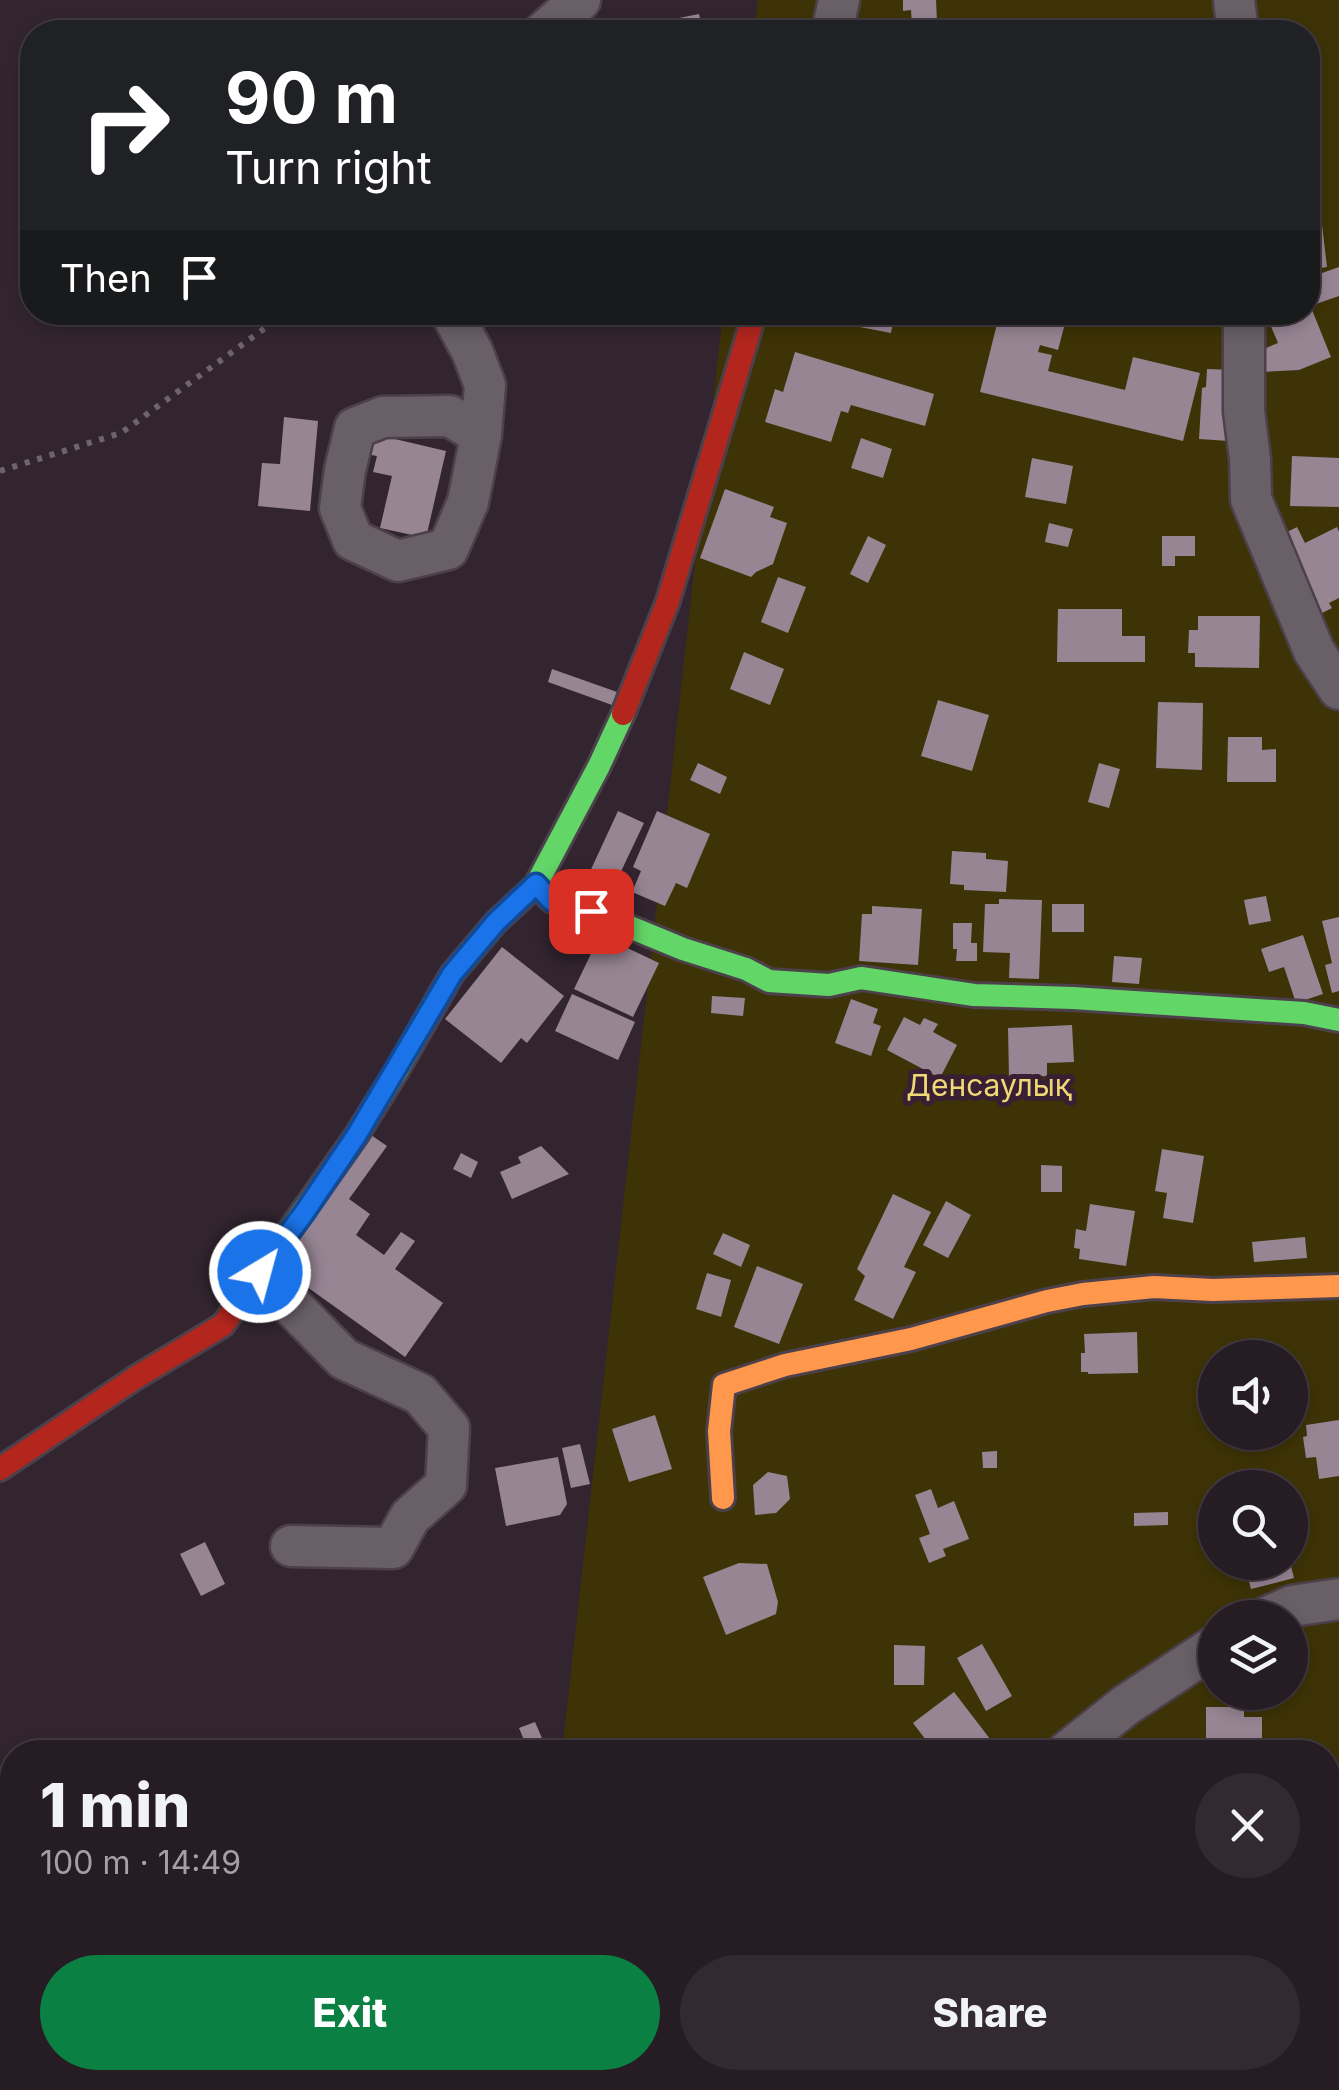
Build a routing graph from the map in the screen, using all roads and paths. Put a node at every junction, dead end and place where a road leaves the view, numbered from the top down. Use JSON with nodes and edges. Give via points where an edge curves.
{"nodes":[{"id":1,"x":580,"y":0,"type":"edge"},
{"id":2,"x":558,"y":20,"type":"edge"},
{"id":3,"x":270,"y":325,"type":"edge"},
{"id":4,"x":458,"y":325,"type":"edge"},
{"id":5,"x":751,"y":325,"type":"edge"},
{"id":6,"x":1244,"y":325,"type":"edge"},
{"id":7,"x":481,"y":436,"type":"dead end"},
{"id":8,"x":0,"y":471,"type":"edge"},
{"id":9,"x":1339,"y":689,"type":"edge"},
{"id":10,"x":536,"y":884,"type":"junction"},
{"id":11,"x":1339,"y":1020,"type":"edge"},
{"id":12,"x":260,"y":1272,"type":"junction"},
{"id":13,"x":1339,"y":1286,"type":"edge"},
{"id":14,"x":0,"y":1469,"type":"edge"},
{"id":15,"x":723,"y":1498,"type":"dead end"},
{"id":16,"x":290,"y":1546,"type":"dead end"},
{"id":17,"x":1339,"y":1599,"type":"edge"},
{"id":18,"x":1308,"y":1604,"type":"edge"},
{"id":19,"x":1198,"y":1657,"type":"edge"},
{"id":20,"x":1082,"y":1740,"type":"edge"}],
"edges":[{"from":1,"to":2,"type":"street"},
{"from":3,"to":8,"type":"path","via":[[121,433]]},
{"from":4,"to":7,"type":"street","via":[[484,385]]},
{"from":5,"to":10,"type":"street","via":[[668,601],[599,766]]},
{"from":6,"to":9,"type":"street","via":[[1251,499],[1314,651]]},
{"from":10,"to":11,"type":"street","via":[[552,901],[769,981],[828,985],[861,978],[974,995]]},
{"from":10,"to":12,"type":"street","via":[[452,974],[356,1136]]},
{"from":12,"to":14,"type":"street","via":[[223,1324]]},
{"from":12,"to":16,"type":"street","via":[[344,1359],[420,1394],[449,1428],[446,1484],[410,1517],[393,1548]]},
{"from":13,"to":15,"type":"street","via":[[1083,1294],[739,1380],[724,1386]]},
{"from":17,"to":18,"type":"street"},
{"from":19,"to":20,"type":"street"}]}
